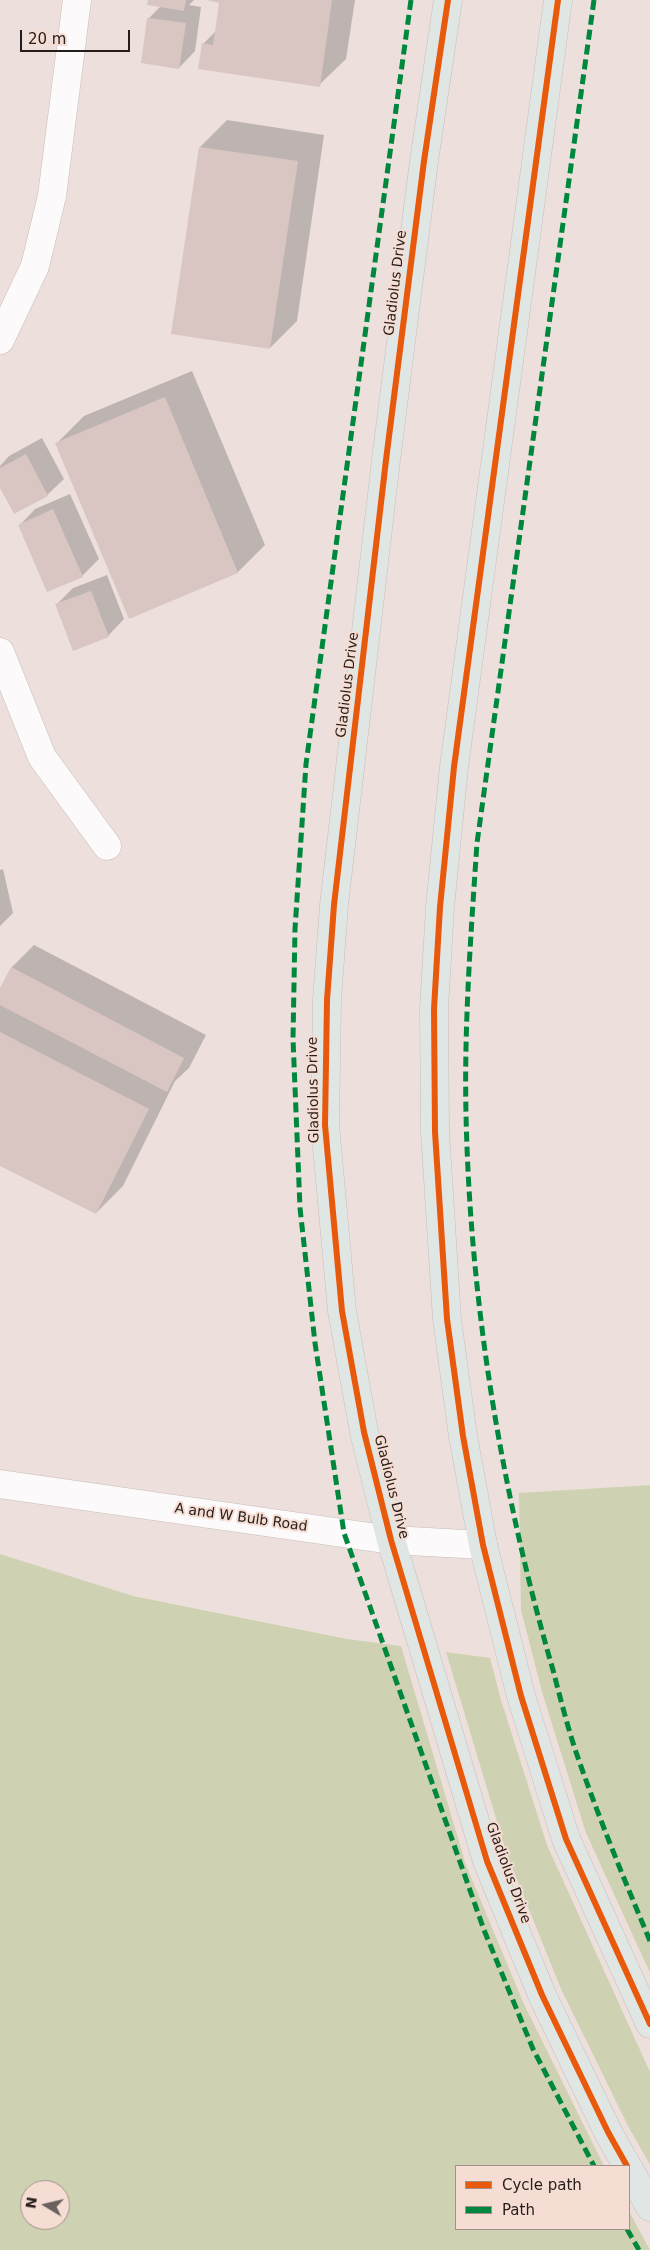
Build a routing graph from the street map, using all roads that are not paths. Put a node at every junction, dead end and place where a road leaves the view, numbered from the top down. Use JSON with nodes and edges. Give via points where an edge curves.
{"nodes":[{"id":1,"x":77,"y":0,"type":"edge"},
{"id":2,"x":448,"y":0,"type":"edge"},
{"id":3,"x":558,"y":0,"type":"edge"},
{"id":4,"x":0,"y":340,"type":"edge"},
{"id":5,"x":0,"y":652,"type":"edge"},
{"id":6,"x":107,"y":846,"type":"dead end"},
{"id":7,"x":0,"y":1484,"type":"edge"},
{"id":8,"x":391,"y":1540,"type":"junction"},
{"id":9,"x":483,"y":1545,"type":"junction"},
{"id":10,"x":650,"y":2024,"type":"edge"},
{"id":11,"x":626,"y":2165,"type":"edge"},
{"id":12,"x":630,"y":2172,"type":"edge"},
{"id":13,"x":650,"y":2207,"type":"edge"}],
"edges":[{"from":1,"to":4,"type":"street","via":[[52,196],[35,266]]},
{"from":2,"to":8,"type":"main road","name":"Gladiolus Drive","via":[[424,161],[388,450],[334,904],[327,1000],[325,1125],[342,1311],[364,1432]]},
{"from":3,"to":9,"type":"main road","via":[[454,767],[435,991],[435,1132],[447,1320],[463,1436]]},
{"from":5,"to":6,"type":"street","via":[[42,757]]},
{"from":7,"to":8,"type":"street","name":"A and W Bulb Road"},
{"from":8,"to":9,"type":"street","name":"A and W Bulb Road"},
{"from":8,"to":11,"type":"main road","name":"Gladiolus Drive","via":[[487,1861],[542,1995]]},
{"from":9,"to":10,"type":"main road","via":[[521,1696],[566,1839]]},
{"from":12,"to":13,"type":"main road","name":"Gladiolus Drive"}]}
